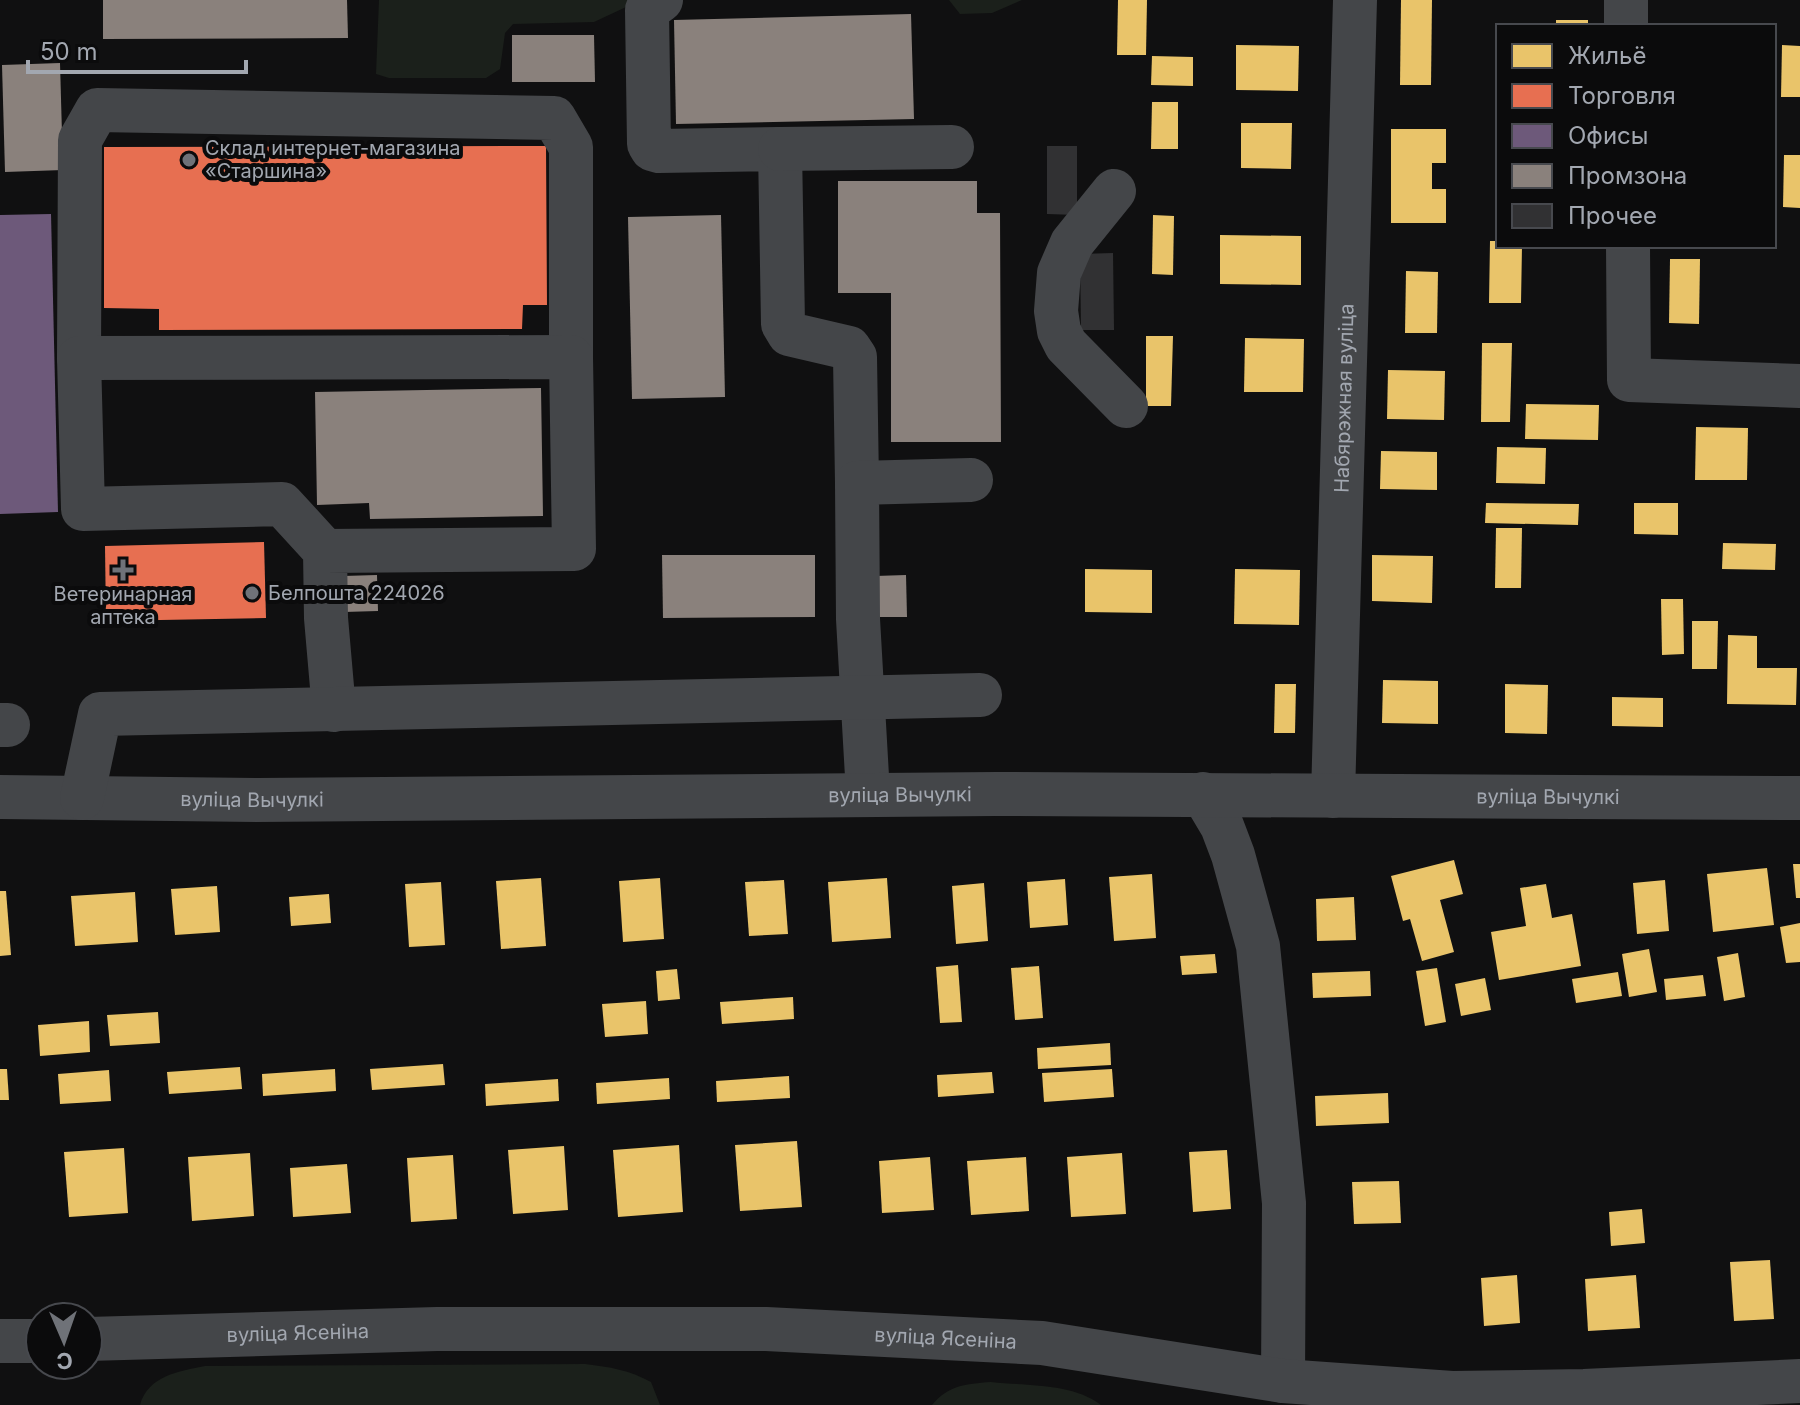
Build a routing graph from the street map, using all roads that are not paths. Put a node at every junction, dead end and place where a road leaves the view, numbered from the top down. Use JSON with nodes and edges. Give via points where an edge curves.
{"nodes":[{"id":1,"x":661,"y":0,"type":"edge"},
{"id":2,"x":1355,"y":0,"type":"edge"},
{"id":3,"x":1626,"y":0,"type":"edge"},
{"id":4,"x":1626,"y":24,"type":"edge"},
{"id":5,"x":952,"y":147,"type":"dead end"},
{"id":6,"x":780,"y":149,"type":"junction"},
{"id":7,"x":1114,"y":191,"type":"dead end"},
{"id":8,"x":1628,"y":248,"type":"edge"},
{"id":9,"x":571,"y":357,"type":"junction"},
{"id":10,"x":79,"y":358,"type":"junction"},
{"id":11,"x":1800,"y":386,"type":"edge"},
{"id":12,"x":1126,"y":406,"type":"dead end"},
{"id":13,"x":971,"y":480,"type":"dead end"},
{"id":14,"x":857,"y":483,"type":"junction"},
{"id":15,"x":325,"y":551,"type":"junction"},
{"id":16,"x":980,"y":695,"type":"dead end"},
{"id":17,"x":864,"y":697,"type":"junction"},
{"id":18,"x":334,"y":710,"type":"junction"},
{"id":19,"x":868,"y":794,"type":"junction"},
{"id":20,"x":1203,"y":794,"type":"junction"},
{"id":21,"x":1333,"y":796,"type":"junction"},
{"id":22,"x":0,"y":797,"type":"edge"},
{"id":23,"x":82,"y":798,"type":"junction"},
{"id":24,"x":1800,"y":798,"type":"edge"},
{"id":25,"x":104,"y":1339,"type":"edge"},
{"id":26,"x":0,"y":1341,"type":"edge"},
{"id":27,"x":24,"y":1341,"type":"edge"},
{"id":28,"x":1283,"y":1381,"type":"junction"},
{"id":29,"x":1800,"y":1381,"type":"edge"}],
"edges":[{"from":1,"to":6,"type":"street","via":[[647,10],[652,149]]},
{"from":2,"to":21,"type":"street","name":"Набярэжная вуліца"},
{"from":3,"to":4,"type":"street"},
{"from":5,"to":6,"type":"street"},
{"from":6,"to":14,"type":"street","via":[[783,324],[789,334],[849,348],[855,357]]},
{"from":7,"to":12,"type":"street","via":[[1072,243],[1059,273],[1056,311],[1066,345]]},
{"from":8,"to":11,"type":"street","via":[[1629,380]]},
{"from":9,"to":10,"type":"street"},
{"from":9,"to":10,"type":"street","via":[[571,147],[554,118],[97,110],[80,140]]},
{"from":9,"to":15,"type":"street","via":[[574,549]]},
{"from":10,"to":15,"type":"street","via":[[83,509],[282,504]]},
{"from":13,"to":14,"type":"street"},
{"from":14,"to":17,"type":"street"},
{"from":15,"to":18,"type":"street"},
{"from":16,"to":17,"type":"street"},
{"from":17,"to":18,"type":"street"},
{"from":17,"to":19,"type":"street"},
{"from":18,"to":23,"type":"street","via":[[100,714]]},
{"from":19,"to":20,"type":"street","name":"вуліца Вычулкі"},
{"from":19,"to":23,"type":"street","name":"вуліца Вычулкі"},
{"from":20,"to":21,"type":"street","name":"вуліца Вычулкі"},
{"from":20,"to":28,"type":"street","via":[[1222,826],[1258,946],[1284,1203]]},
{"from":21,"to":24,"type":"street","name":"вуліца Вычулкі"},
{"from":22,"to":23,"type":"street","name":"вуліца Вычулкі"},
{"from":25,"to":28,"type":"street","name":"вуліца Ясеніна","via":[[437,1329],[766,1329],[1042,1343]]},
{"from":26,"to":27,"type":"street"},
{"from":28,"to":29,"type":"street","name":"вуліца Ясеніна","via":[[1452,1393]]}]}
